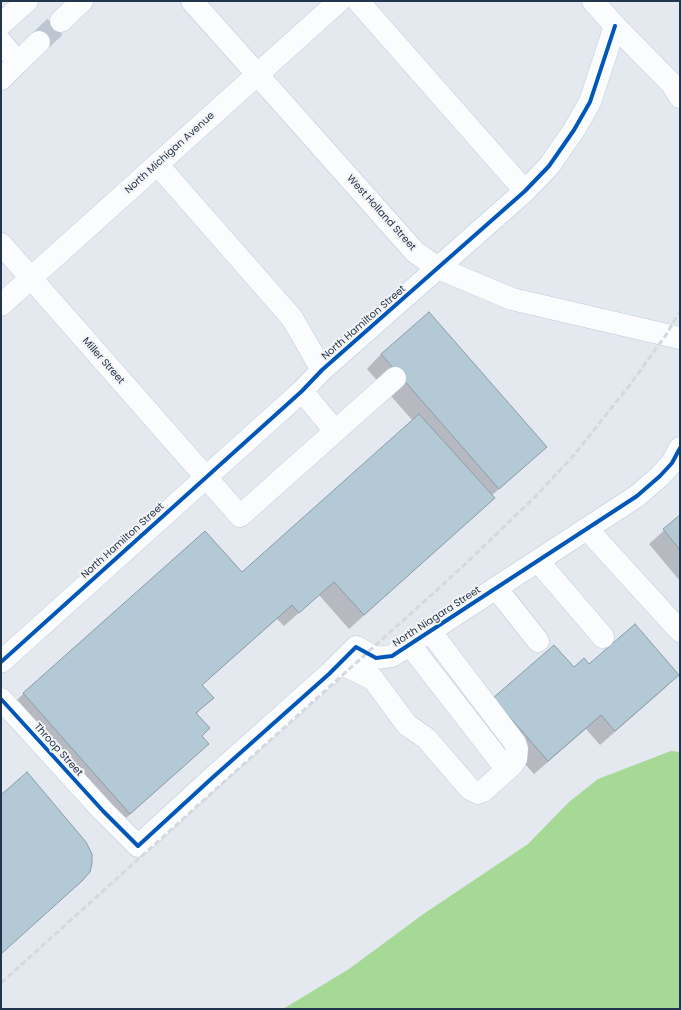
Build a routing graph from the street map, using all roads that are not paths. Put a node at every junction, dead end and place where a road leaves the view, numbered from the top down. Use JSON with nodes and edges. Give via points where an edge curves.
{"nodes":[{"id":1,"x":26,"y":1,"type":"edge"},
{"id":2,"x":82,"y":1,"type":"edge"},
{"id":3,"x":192,"y":1,"type":"edge"},
{"id":4,"x":339,"y":1,"type":"edge"},
{"id":5,"x":358,"y":1,"type":"edge"},
{"id":6,"x":594,"y":1,"type":"edge"},
{"id":7,"x":61,"y":21,"type":"tunnel mouth"},
{"id":8,"x":1,"y":24,"type":"edge"},
{"id":9,"x":615,"y":26,"type":"junction"},
{"id":10,"x":1,"y":42,"type":"edge"},
{"id":11,"x":39,"y":42,"type":"tunnel mouth"},
{"id":12,"x":18,"y":62,"type":"junction"},
{"id":13,"x":256,"y":74,"type":"junction"},
{"id":14,"x":1,"y":78,"type":"edge"},
{"id":15,"x":677,"y":89,"type":"edge"},
{"id":16,"x":157,"y":164,"type":"junction"},
{"id":17,"x":525,"y":191,"type":"junction"},
{"id":18,"x":1,"y":244,"type":"edge"},
{"id":19,"x":438,"y":268,"type":"junction"},
{"id":20,"x":31,"y":278,"type":"junction"},
{"id":21,"x":1,"y":304,"type":"edge"},
{"id":22,"x":680,"y":338,"type":"edge"},
{"id":23,"x":322,"y":370,"type":"junction"},
{"id":24,"x":395,"y":378,"type":"dead end"},
{"id":25,"x":302,"y":391,"type":"junction"},
{"id":26,"x":335,"y":431,"type":"junction"},
{"id":27,"x":680,"y":448,"type":"edge"},
{"id":28,"x":205,"y":477,"type":"junction"},
{"id":29,"x":587,"y":529,"type":"junction"},
{"id":30,"x":538,"y":561,"type":"junction"},
{"id":31,"x":496,"y":588,"type":"junction"},
{"id":32,"x":430,"y":631,"type":"junction"},
{"id":33,"x":680,"y":631,"type":"edge"},
{"id":34,"x":603,"y":637,"type":"dead end"},
{"id":35,"x":538,"y":641,"type":"dead end"},
{"id":36,"x":410,"y":645,"type":"junction"},
{"id":37,"x":1,"y":662,"type":"edge"},
{"id":38,"x":340,"y":663,"type":"junction"},
{"id":39,"x":1,"y":699,"type":"edge"},
{"id":40,"x":506,"y":770,"type":"junction"},
{"id":41,"x":103,"y":812,"type":"joint"}],
"edges":[{"from":1,"to":8,"type":"street"},
{"from":2,"to":7,"type":"street"},
{"from":3,"to":13,"type":"street","name":"West Holland Street"},
{"from":4,"to":13,"type":"street","name":"North Michigan Avenue"},
{"from":5,"to":17,"type":"street"},
{"from":6,"to":9,"type":"street"},
{"from":9,"to":15,"type":"street"},
{"from":9,"to":17,"type":"street","name":"North Hamilton Street","via":[[590,102],[549,166]]},
{"from":10,"to":12,"type":"street"},
{"from":11,"to":12,"type":"street"},
{"from":12,"to":14,"type":"street"},
{"from":13,"to":16,"type":"street","name":"North Michigan Avenue"},
{"from":13,"to":19,"type":"street","name":"West Holland Street","via":[[415,252]]},
{"from":16,"to":20,"type":"street","name":"North Michigan Avenue"},
{"from":16,"to":23,"type":"street","via":[[292,318]]},
{"from":17,"to":19,"type":"street","name":"North Hamilton Street"},
{"from":18,"to":20,"type":"street","name":"Miller Street"},
{"from":19,"to":22,"type":"street","name":"West Holland Street","via":[[512,299]]},
{"from":19,"to":23,"type":"street","name":"North Hamilton Street"},
{"from":20,"to":21,"type":"street","name":"North Michigan Avenue"},
{"from":20,"to":28,"type":"street","name":"Miller Street"},
{"from":23,"to":25,"type":"street","name":"North Hamilton Street"},
{"from":24,"to":26,"type":"street"},
{"from":25,"to":26,"type":"street"},
{"from":25,"to":28,"type":"street","name":"North Hamilton Street"},
{"from":26,"to":28,"type":"street","name":"Miller Street","via":[[240,516]]},
{"from":27,"to":29,"type":"street","name":"North Niagara Street","via":[[668,467],[637,496]]},
{"from":28,"to":37,"type":"street","name":"North Hamilton Street"},
{"from":29,"to":30,"type":"street","name":"North Niagara Street"},
{"from":29,"to":33,"type":"street"},
{"from":30,"to":31,"type":"street","name":"North Niagara Street"},
{"from":30,"to":34,"type":"street"},
{"from":31,"to":32,"type":"street","name":"North Niagara Street"},
{"from":31,"to":35,"type":"street"},
{"from":32,"to":36,"type":"street","name":"North Niagara Street"},
{"from":32,"to":40,"type":"street","via":[[515,743],[516,759]]},
{"from":36,"to":38,"type":"street","name":"North Niagara Street","via":[[392,656],[376,658],[356,647]]},
{"from":36,"to":40,"type":"street"},
{"from":38,"to":40,"type":"street","via":[[373,679],[407,725],[426,738],[470,789],[478,793],[483,791]]},
{"from":38,"to":41,"type":"street","name":"North Niagara Street","via":[[138,846]]},
{"from":39,"to":41,"type":"street","name":"Throop Street"}]}
